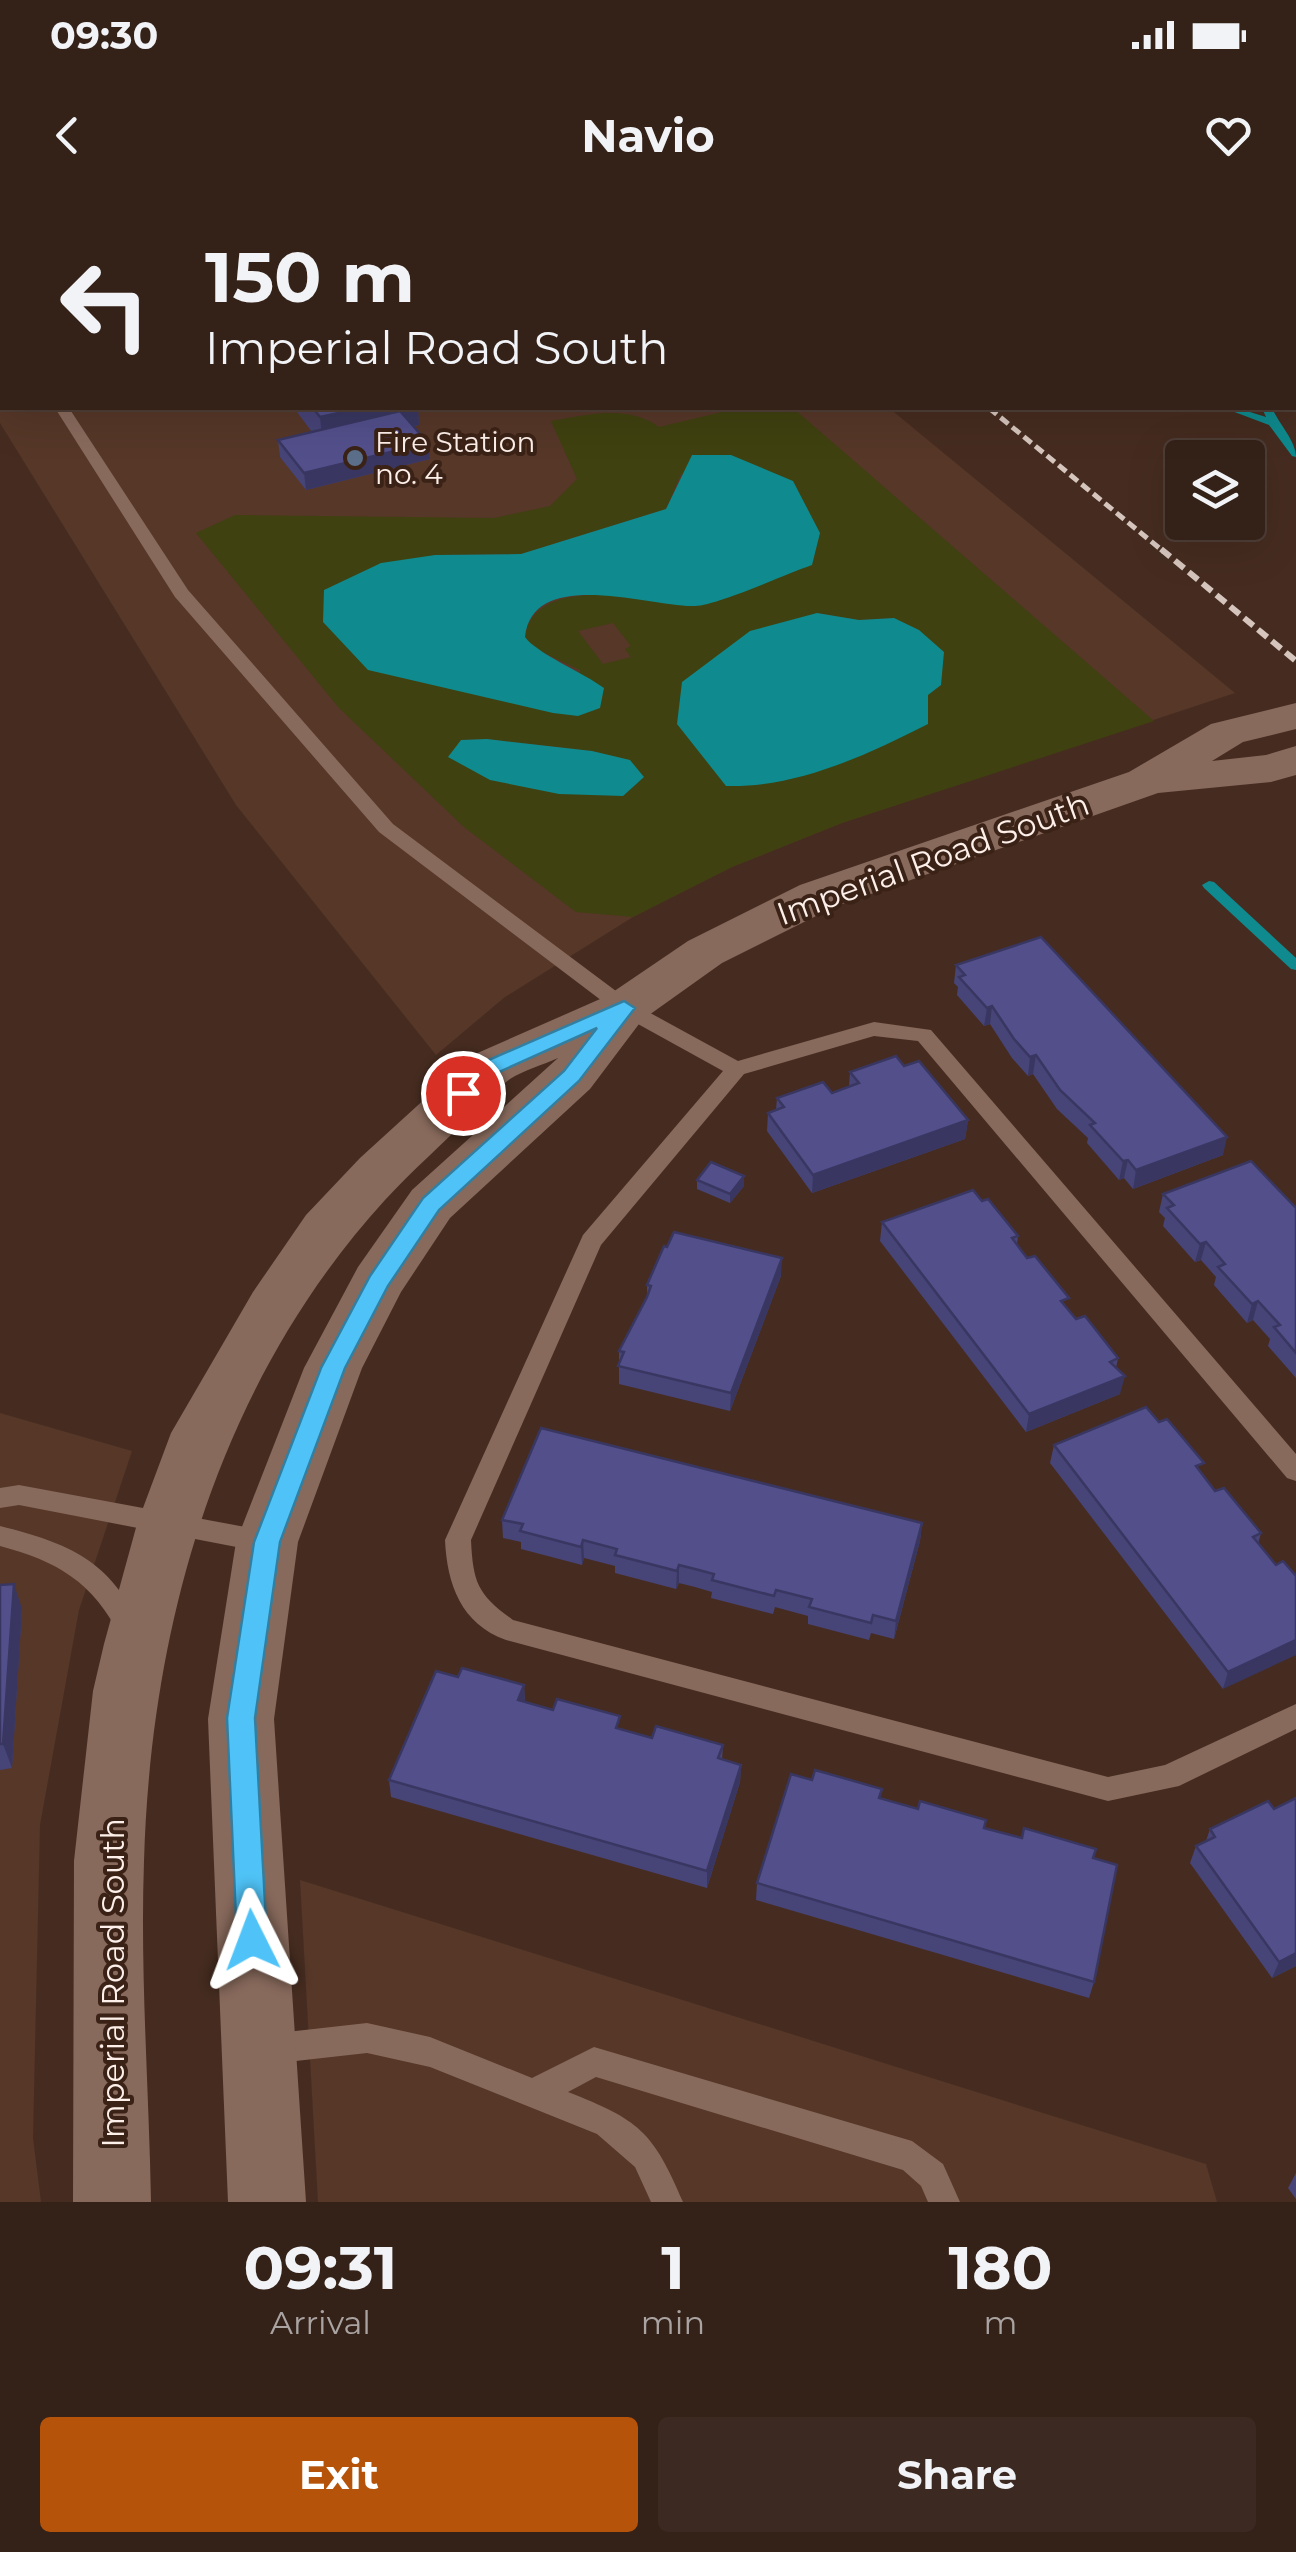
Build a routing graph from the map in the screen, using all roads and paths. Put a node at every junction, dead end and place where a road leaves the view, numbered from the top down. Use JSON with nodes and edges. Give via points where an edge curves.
{"nodes":[{"id":1,"x":63,"y":410,"type":"edge"},
{"id":2,"x":1296,"y":716,"type":"edge"},
{"id":3,"x":1296,"y":760,"type":"edge"},
{"id":4,"x":1144,"y":782,"type":"junction"},
{"id":5,"x":624,"y":1008,"type":"junction"},
{"id":6,"x":736,"y":1070,"type":"junction"},
{"id":7,"x":1296,"y":1471,"type":"edge"},
{"id":8,"x":0,"y":1498,"type":"edge"},
{"id":9,"x":168,"y":1524,"type":"junction"},
{"id":10,"x":0,"y":1536,"type":"edge"},
{"id":11,"x":267,"y":1542,"type":"junction"},
{"id":12,"x":136,"y":1644,"type":"junction"},
{"id":13,"x":1296,"y":1716,"type":"edge"},
{"id":14,"x":257,"y":2050,"type":"junction"},
{"id":15,"x":532,"y":2094,"type":"junction"},
{"id":16,"x":112,"y":2202,"type":"edge"},
{"id":17,"x":268,"y":2202,"type":"edge"},
{"id":18,"x":667,"y":2202,"type":"edge"},
{"id":19,"x":944,"y":2202,"type":"edge"}],
"edges":[{"from":1,"to":5,"type":"lane","via":[[181,592],[386,828]]},
{"from":2,"to":4,"type":"street","name":"Imperial Road South","via":[[1227,732]]},
{"from":3,"to":4,"type":"street","name":"Imperial Road South"},
{"from":4,"to":5,"type":"street","name":"Imperial Road South","via":[[817,896],[705,952]]},
{"from":5,"to":6,"type":"lane"},
{"from":5,"to":9,"type":"street","name":"Imperial Road South","via":[[492,1067],[326,1230],[201,1432]]},
{"from":5,"to":11,"type":"street","name":"Imperial Road South","via":[[572,1076],[431,1204],[388,1266],[333,1368]]},
{"from":6,"to":7,"type":"lane","via":[[874,1029],[924,1036]]},
{"from":6,"to":13,"type":"lane","via":[[592,1241],[458,1540],[459,1573],[472,1606],[506,1629],[1108,1789],[1169,1777]]},
{"from":8,"to":9,"type":"lane","via":[[19,1495]]},
{"from":9,"to":11,"type":"lane"},
{"from":9,"to":12,"type":"street","name":"Imperial Road South"},
{"from":10,"to":12,"type":"lane","via":[[57,1550],[96,1578],[122,1611]]},
{"from":11,"to":14,"type":"street","name":"Imperial Road South","via":[[241,1718]]},
{"from":12,"to":16,"type":"street","name":"Imperial Road South","via":[[109,1861]]},
{"from":14,"to":15,"type":"lane","via":[[368,2038],[397,2042]]},
{"from":14,"to":17,"type":"street","name":"Imperial Road South"},
{"from":15,"to":18,"type":"lane","via":[[608,2123],[646,2156]]},
{"from":15,"to":19,"type":"lane","via":[[594,2062],[912,2157],[932,2175]]}]}
